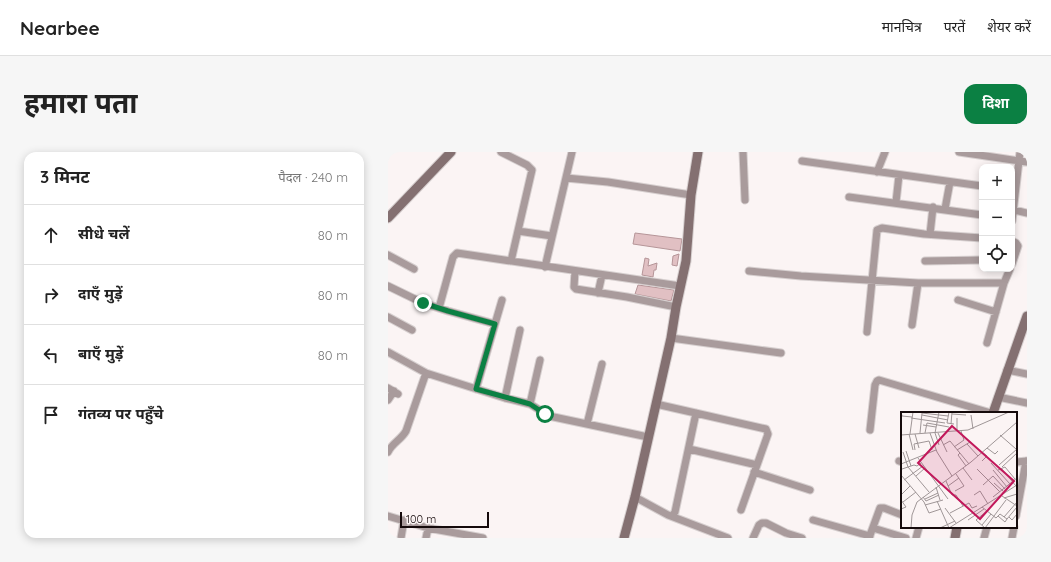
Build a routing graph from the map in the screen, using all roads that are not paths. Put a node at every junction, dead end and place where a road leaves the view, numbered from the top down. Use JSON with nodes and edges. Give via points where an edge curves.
{"nodes":[{"id":1,"x":501,"y":152,"type":"edge"},
{"id":2,"x":572,"y":152,"type":"edge"},
{"id":3,"x":698,"y":152,"type":"edge"},
{"id":4,"x":743,"y":152,"type":"edge"},
{"id":5,"x":885,"y":152,"type":"edge"},
{"id":6,"x":959,"y":152,"type":"edge"},
{"id":7,"x":1020,"y":152,"type":"edge"},
{"id":8,"x":446,"y":154,"type":"edge"},
{"id":9,"x":802,"y":161,"type":"dead end"},
{"id":10,"x":1023,"y":161,"type":"edge"},
{"id":11,"x":877,"y":172,"type":"junction"},
{"id":12,"x":899,"y":175,"type":"junction"},
{"id":13,"x":566,"y":178,"type":"junction"},
{"id":14,"x":950,"y":182,"type":"junction"},
{"id":15,"x":979,"y":186,"type":"edge"},
{"id":16,"x":1015,"y":187,"type":"edge"},
{"id":17,"x":691,"y":195,"type":"junction"},
{"id":18,"x":849,"y":197,"type":"dead end"},
{"id":19,"x":745,"y":200,"type":"dead end"},
{"id":20,"x":896,"y":202,"type":"junction"},
{"id":21,"x":933,"y":208,"type":"junction"},
{"id":22,"x":945,"y":209,"type":"junction"},
{"id":23,"x":1015,"y":210,"type":"edge"},
{"id":24,"x":1027,"y":213,"type":"edge"},
{"id":25,"x":979,"y":215,"type":"edge"},
{"id":26,"x":388,"y":218,"type":"edge"},
{"id":27,"x":518,"y":231,"type":"junction"},
{"id":28,"x":930,"y":234,"type":"junction"},
{"id":29,"x":552,"y":236,"type":"junction"},
{"id":30,"x":979,"y":238,"type":"edge"},
{"id":31,"x":1015,"y":242,"type":"edge"},
{"id":32,"x":388,"y":255,"type":"edge"},
{"id":33,"x":1015,"y":255,"type":"edge"},
{"id":34,"x":979,"y":260,"type":"edge"},
{"id":35,"x":511,"y":261,"type":"junction"},
{"id":36,"x":925,"y":262,"type":"dead end"},
{"id":37,"x":545,"y":267,"type":"junction"},
{"id":38,"x":414,"y":269,"type":"dead end"},
{"id":39,"x":575,"y":271,"type":"junction"},
{"id":40,"x":749,"y":271,"type":"dead end"},
{"id":41,"x":1009,"y":272,"type":"edge"},
{"id":42,"x":602,"y":275,"type":"junction"},
{"id":43,"x":871,"y":281,"type":"junction"},
{"id":44,"x":1004,"y":283,"type":"junction"},
{"id":45,"x":918,"y":284,"type":"junction"},
{"id":46,"x":388,"y":286,"type":"edge"},
{"id":47,"x":680,"y":286,"type":"junction"},
{"id":48,"x":598,"y":293,"type":"junction"},
{"id":49,"x":502,"y":300,"type":"dead end"},
{"id":50,"x":958,"y":300,"type":"dead end"},
{"id":51,"x":676,"y":307,"type":"junction"},
{"id":52,"x":439,"y":308,"type":"junction"},
{"id":53,"x":996,"y":312,"type":"junction"},
{"id":54,"x":1027,"y":316,"type":"edge"},
{"id":55,"x":388,"y":317,"type":"edge"},
{"id":56,"x":495,"y":324,"type":"junction"},
{"id":57,"x":912,"y":325,"type":"dead end"},
{"id":58,"x":412,"y":330,"type":"dead end"},
{"id":59,"x":520,"y":330,"type":"dead end"},
{"id":60,"x":867,"y":332,"type":"dead end"},
{"id":61,"x":671,"y":338,"type":"junction"},
{"id":62,"x":987,"y":343,"type":"dead end"},
{"id":63,"x":388,"y":352,"type":"edge"},
{"id":64,"x":781,"y":353,"type":"dead end"},
{"id":65,"x":540,"y":360,"type":"dead end"},
{"id":66,"x":602,"y":364,"type":"dead end"},
{"id":67,"x":1007,"y":370,"type":"junction"},
{"id":68,"x":426,"y":373,"type":"junction"},
{"id":69,"x":1027,"y":374,"type":"edge"},
{"id":70,"x":476,"y":389,"type":"junction"},
{"id":71,"x":393,"y":391,"type":"edge"},
{"id":72,"x":998,"y":397,"type":"junction"},
{"id":73,"x":505,"y":398,"type":"junction"},
{"id":74,"x":388,"y":400,"type":"edge"},
{"id":75,"x":1027,"y":403,"type":"edge"},
{"id":76,"x":530,"y":404,"type":"junction"},
{"id":77,"x":656,"y":404,"type":"junction"},
{"id":78,"x":989,"y":412,"type":"edge"},
{"id":79,"x":992,"y":412,"type":"edge"},
{"id":80,"x":696,"y":413,"type":"junction"},
{"id":81,"x":587,"y":424,"type":"junction"},
{"id":82,"x":870,"y":430,"type":"dead end"},
{"id":83,"x":648,"y":437,"type":"junction"},
{"id":84,"x":688,"y":449,"type":"junction"},
{"id":85,"x":388,"y":452,"type":"edge"},
{"id":86,"x":1027,"y":461,"type":"edge"},
{"id":87,"x":1017,"y":462,"type":"edge"},
{"id":88,"x":756,"y":469,"type":"junction"},
{"id":89,"x":810,"y":490,"type":"dead end"},
{"id":90,"x":635,"y":496,"type":"junction"},
{"id":91,"x":741,"y":510,"type":"dead end"},
{"id":92,"x":1017,"y":511,"type":"edge"},
{"id":93,"x":901,"y":515,"type":"edge"},
{"id":94,"x":388,"y":516,"type":"edge"},
{"id":95,"x":672,"y":516,"type":"junction"},
{"id":96,"x":404,"y":520,"type":"junction"},
{"id":97,"x":813,"y":520,"type":"dead end"},
{"id":98,"x":428,"y":528,"type":"junction"},
{"id":99,"x":873,"y":528,"type":"junction"},
{"id":100,"x":919,"y":528,"type":"edge"},
{"id":101,"x":957,"y":528,"type":"edge"},
{"id":102,"x":987,"y":528,"type":"edge"},
{"id":103,"x":1014,"y":528,"type":"edge"},
{"id":104,"x":452,"y":536,"type":"edge"},
{"id":105,"x":870,"y":537,"type":"edge"},
{"id":106,"x":401,"y":538,"type":"edge"},
{"id":107,"x":426,"y":538,"type":"edge"},
{"id":108,"x":483,"y":538,"type":"edge"},
{"id":109,"x":624,"y":538,"type":"edge"},
{"id":110,"x":728,"y":538,"type":"edge"},
{"id":111,"x":753,"y":538,"type":"edge"},
{"id":112,"x":802,"y":538,"type":"edge"},
{"id":113,"x":906,"y":538,"type":"edge"},
{"id":114,"x":916,"y":538,"type":"edge"},
{"id":115,"x":955,"y":538,"type":"edge"},
{"id":116,"x":984,"y":538,"type":"edge"},
{"id":117,"x":1012,"y":538,"type":"edge"}],
"edges":[{"from":1,"to":27,"type":"street","via":[[528,165],[532,170]]},
{"from":2,"to":13,"type":"street"},
{"from":3,"to":17,"type":"street"},
{"from":4,"to":19,"type":"street"},
{"from":5,"to":11,"type":"street"},
{"from":6,"to":10,"type":"street"},
{"from":7,"to":10,"type":"street"},
{"from":8,"to":26,"type":"street"},
{"from":9,"to":11,"type":"street"},
{"from":10,"to":16,"type":"street"},
{"from":11,"to":12,"type":"street"},
{"from":12,"to":14,"type":"street"},
{"from":12,"to":20,"type":"street"},
{"from":13,"to":17,"type":"street"},
{"from":13,"to":29,"type":"street"},
{"from":14,"to":15,"type":"street"},
{"from":14,"to":22,"type":"street"},
{"from":17,"to":47,"type":"street","via":[[686,260]]},
{"from":18,"to":20,"type":"street"},
{"from":20,"to":21,"type":"street"},
{"from":21,"to":22,"type":"street"},
{"from":21,"to":28,"type":"street"},
{"from":22,"to":25,"type":"street"},
{"from":23,"to":24,"type":"street"},
{"from":27,"to":29,"type":"street"},
{"from":27,"to":35,"type":"street"},
{"from":28,"to":30,"type":"street"},
{"from":28,"to":43,"type":"street","via":[[879,228],[876,233]]},
{"from":29,"to":37,"type":"street"},
{"from":31,"to":33,"type":"street","via":[[1018,246]]},
{"from":32,"to":38,"type":"street"},
{"from":34,"to":36,"type":"street"},
{"from":35,"to":37,"type":"street"},
{"from":35,"to":52,"type":"street","via":[[461,253],[455,255]]},
{"from":37,"to":39,"type":"street"},
{"from":39,"to":42,"type":"street"},
{"from":39,"to":48,"type":"street","via":[[574,288]]},
{"from":40,"to":43,"type":"street"},
{"from":41,"to":44,"type":"street"},
{"from":42,"to":47,"type":"street"},
{"from":42,"to":48,"type":"street"},
{"from":43,"to":45,"type":"street"},
{"from":43,"to":60,"type":"street"},
{"from":44,"to":45,"type":"street"},
{"from":44,"to":53,"type":"street"},
{"from":45,"to":57,"type":"street"},
{"from":46,"to":52,"type":"street"},
{"from":47,"to":51,"type":"street"},
{"from":48,"to":51,"type":"street"},
{"from":49,"to":56,"type":"street"},
{"from":50,"to":53,"type":"street"},
{"from":51,"to":61,"type":"street"},
{"from":52,"to":56,"type":"street"},
{"from":53,"to":62,"type":"street"},
{"from":54,"to":67,"type":"street"},
{"from":55,"to":58,"type":"street"},
{"from":56,"to":70,"type":"street"},
{"from":59,"to":73,"type":"street"},
{"from":61,"to":64,"type":"street"},
{"from":61,"to":77,"type":"street"},
{"from":63,"to":68,"type":"street"},
{"from":65,"to":76,"type":"street"},
{"from":66,"to":81,"type":"street"},
{"from":67,"to":69,"type":"street"},
{"from":67,"to":72,"type":"street"},
{"from":68,"to":70,"type":"street"},
{"from":68,"to":85,"type":"street","via":[[404,436],[393,444]]},
{"from":70,"to":73,"type":"street"},
{"from":71,"to":74,"type":"street"},
{"from":72,"to":75,"type":"street"},
{"from":72,"to":79,"type":"street"},
{"from":73,"to":76,"type":"street"},
{"from":76,"to":81,"type":"street","via":[[549,416]]},
{"from":77,"to":80,"type":"street"},
{"from":77,"to":83,"type":"street"},
{"from":78,"to":82,"type":"street","via":[[879,380],[875,385]]},
{"from":80,"to":84,"type":"street"},
{"from":80,"to":88,"type":"street","via":[[766,429],[768,434]]},
{"from":81,"to":83,"type":"street"},
{"from":83,"to":90,"type":"street"},
{"from":84,"to":88,"type":"street"},
{"from":84,"to":95,"type":"street"},
{"from":86,"to":87,"type":"street"},
{"from":86,"to":92,"type":"street"},
{"from":88,"to":89,"type":"street"},
{"from":88,"to":91,"type":"street"},
{"from":90,"to":95,"type":"street"},
{"from":90,"to":109,"type":"street"},
{"from":93,"to":99,"type":"street","via":[[882,507]]},
{"from":94,"to":96,"type":"street"},
{"from":95,"to":110,"type":"street"},
{"from":96,"to":98,"type":"street"},
{"from":96,"to":106,"type":"street"},
{"from":97,"to":105,"type":"street"},
{"from":98,"to":104,"type":"street"},
{"from":98,"to":107,"type":"street"},
{"from":99,"to":105,"type":"street"},
{"from":99,"to":113,"type":"street"},
{"from":100,"to":114,"type":"street"},
{"from":101,"to":115,"type":"street"},
{"from":102,"to":116,"type":"street"},
{"from":103,"to":117,"type":"street"},
{"from":104,"to":108,"type":"street"},
{"from":111,"to":112,"type":"street","via":[[762,522]]}]}
